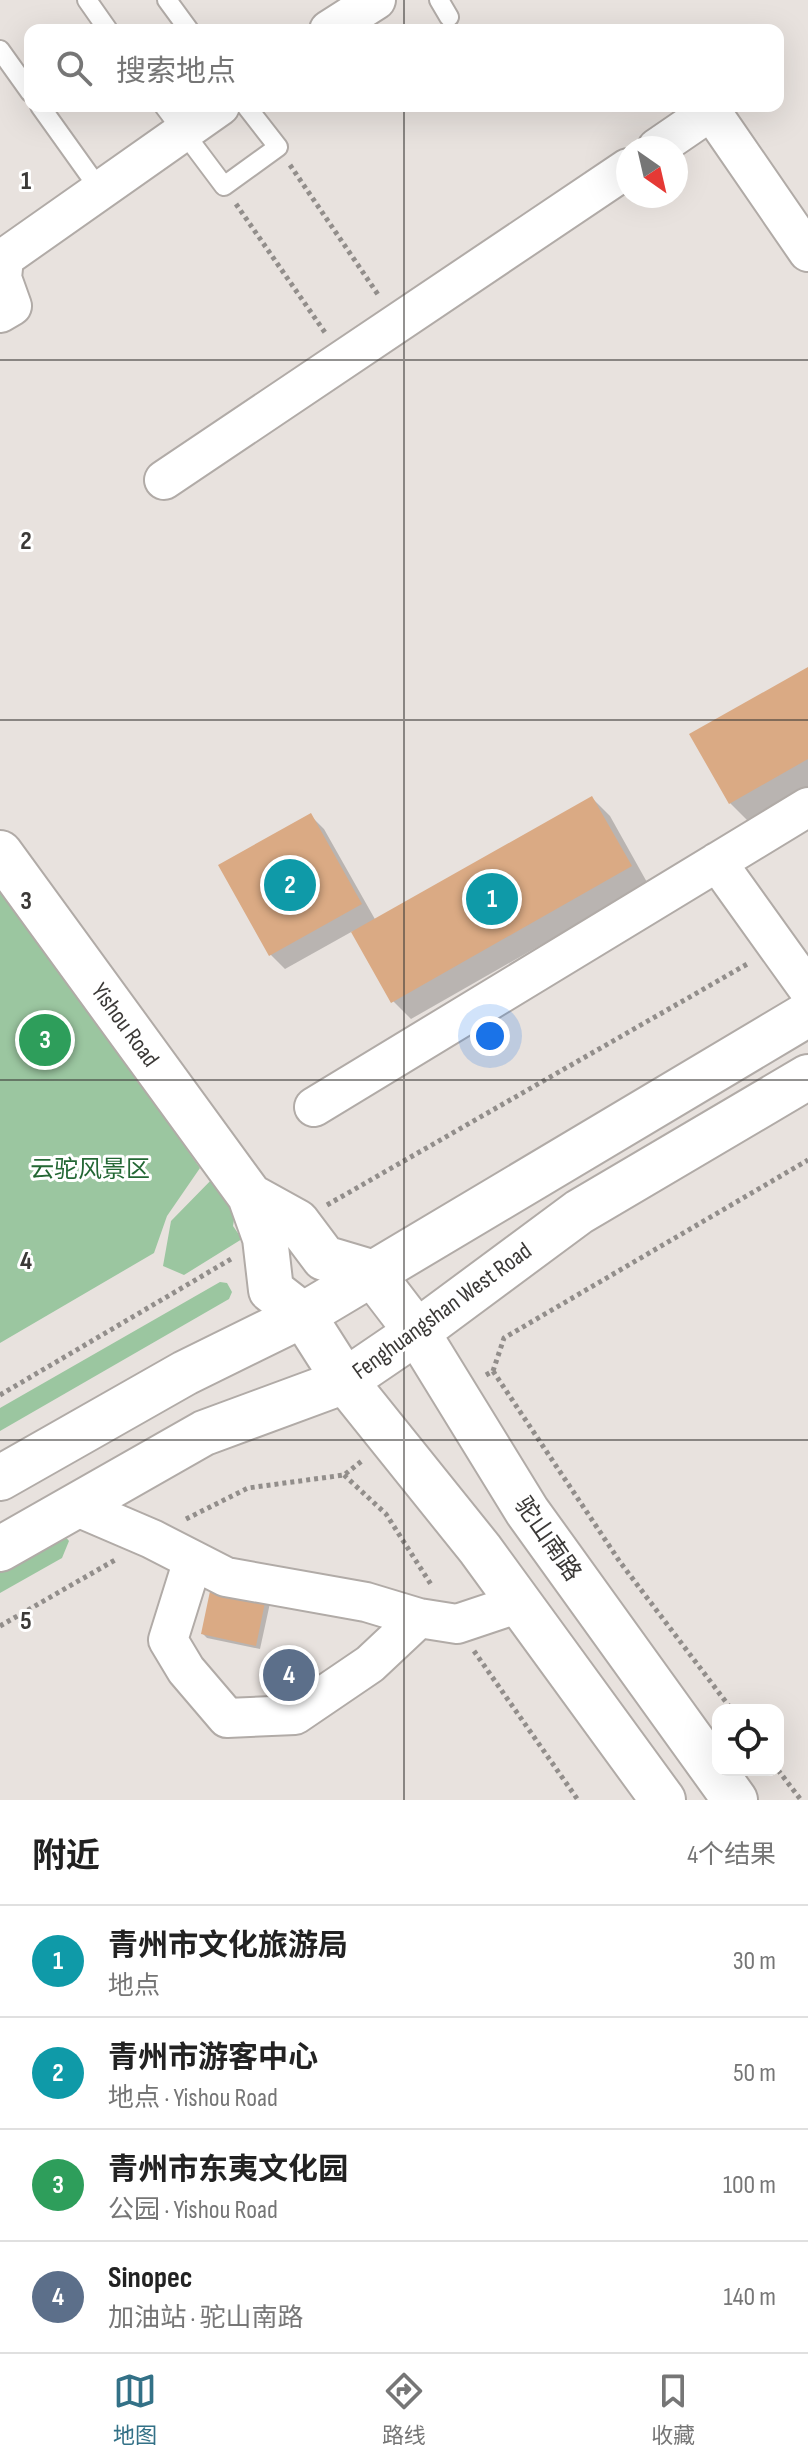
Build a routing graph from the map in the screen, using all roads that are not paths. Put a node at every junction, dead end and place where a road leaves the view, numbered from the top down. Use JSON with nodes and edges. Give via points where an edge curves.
{"nodes":[{"id":1,"x":87,"y":0,"type":"edge"},
{"id":2,"x":167,"y":0,"type":"edge"},
{"id":3,"x":376,"y":0,"type":"edge"},
{"id":4,"x":439,"y":0,"type":"edge"},
{"id":5,"x":449,"y":17,"type":"dead end"},
{"id":6,"x":104,"y":24,"type":"edge"},
{"id":7,"x":185,"y":24,"type":"edge"},
{"id":8,"x":338,"y":24,"type":"edge"},
{"id":9,"x":0,"y":50,"type":"edge"},
{"id":10,"x":24,"y":84,"type":"edge"},
{"id":11,"x":44,"y":112,"type":"edge"},
{"id":12,"x":198,"y":112,"type":"edge"},
{"id":13,"x":251,"y":112,"type":"edge"},
{"id":14,"x":710,"y":112,"type":"edge"},
{"id":15,"x":712,"y":112,"type":"edge"},
{"id":16,"x":173,"y":119,"type":"edge"},
{"id":17,"x":675,"y":136,"type":"edge"},
{"id":18,"x":616,"y":176,"type":"edge"},
{"id":19,"x":100,"y":190,"type":"junction"},
{"id":20,"x":808,"y":252,"type":"edge"},
{"id":21,"x":2,"y":255,"type":"edge"},
{"id":22,"x":0,"y":313,"type":"edge"},
{"id":23,"x":164,"y":480,"type":"dead end"},
{"id":24,"x":808,"y":807,"type":"edge"},
{"id":25,"x":0,"y":853,"type":"edge"},
{"id":26,"x":717,"y":862,"type":"junction"},
{"id":27,"x":808,"y":989,"type":"edge"},
{"id":28,"x":808,"y":1014,"type":"edge"},
{"id":29,"x":808,"y":1077,"type":"edge"},
{"id":30,"x":314,"y":1107,"type":"dead end"},
{"id":31,"x":281,"y":1230,"type":"junction"},
{"id":32,"x":371,"y":1272,"type":"junction"},
{"id":33,"x":303,"y":1315,"type":"junction"},
{"id":34,"x":417,"y":1332,"type":"junction"},
{"id":35,"x":345,"y":1381,"type":"junction"},
{"id":36,"x":0,"y":1478,"type":"edge"},
{"id":37,"x":75,"y":1506,"type":"junction"},
{"id":38,"x":0,"y":1549,"type":"edge"},
{"id":39,"x":193,"y":1560,"type":"junction"},
{"id":40,"x":520,"y":1603,"type":"junction"},
{"id":41,"x":419,"y":1618,"type":"junction"},
{"id":42,"x":663,"y":1800,"type":"edge"},
{"id":43,"x":735,"y":1800,"type":"edge"}],
"edges":[{"from":1,"to":6,"type":"lane"},
{"from":2,"to":7,"type":"lane"},
{"from":3,"to":8,"type":"street"},
{"from":4,"to":5,"type":"lane"},
{"from":9,"to":10,"type":"lane"},
{"from":11,"to":19,"type":"lane"},
{"from":12,"to":16,"type":"street"},
{"from":13,"to":16,"type":"lane","via":[[278,147],[224,186]]},
{"from":14,"to":17,"type":"street"},
{"from":15,"to":20,"type":"street"},
{"from":16,"to":19,"type":"street"},
{"from":18,"to":23,"type":"street"},
{"from":19,"to":21,"type":"street"},
{"from":21,"to":22,"type":"street","via":[[2,278],[12,306]]},
{"from":24,"to":26,"type":"street"},
{"from":25,"to":31,"type":"main road","name":"Yishou Road","via":[[250,1196]]},
{"from":26,"to":27,"type":"street"},
{"from":26,"to":30,"type":"street"},
{"from":28,"to":32,"type":"main road"},
{"from":29,"to":34,"type":"main road","name":"Fenghuangshan West Road","via":[[579,1212]]},
{"from":31,"to":32,"type":"main road","via":[[324,1258]]},
{"from":31,"to":33,"type":"main road","via":[[271,1290]]},
{"from":32,"to":33,"type":"main road"},
{"from":32,"to":34,"type":"main road","name":"驼山南路"},
{"from":33,"to":35,"type":"main road"},
{"from":33,"to":36,"type":"main road","via":[[185,1373]]},
{"from":34,"to":35,"type":"main road","name":"Fenghuangshan West Road"},
{"from":34,"to":43,"type":"main road","name":"驼山南路","via":[[527,1511]]},
{"from":35,"to":37,"type":"main road","name":"Fenghuangshan West Road","via":[[204,1433]]},
{"from":35,"to":40,"type":"main road"},
{"from":37,"to":38,"type":"main road","name":"Fenghuangshan West Road"},
{"from":37,"to":39,"type":"street"},
{"from":39,"to":41,"type":"street","via":[[226,1577],[366,1602]]},
{"from":39,"to":41,"type":"street","via":[[168,1640],[227,1718],[295,1715],[370,1664]]},
{"from":40,"to":41,"type":"street","via":[[457,1624]]},
{"from":40,"to":42,"type":"main road"}]}
